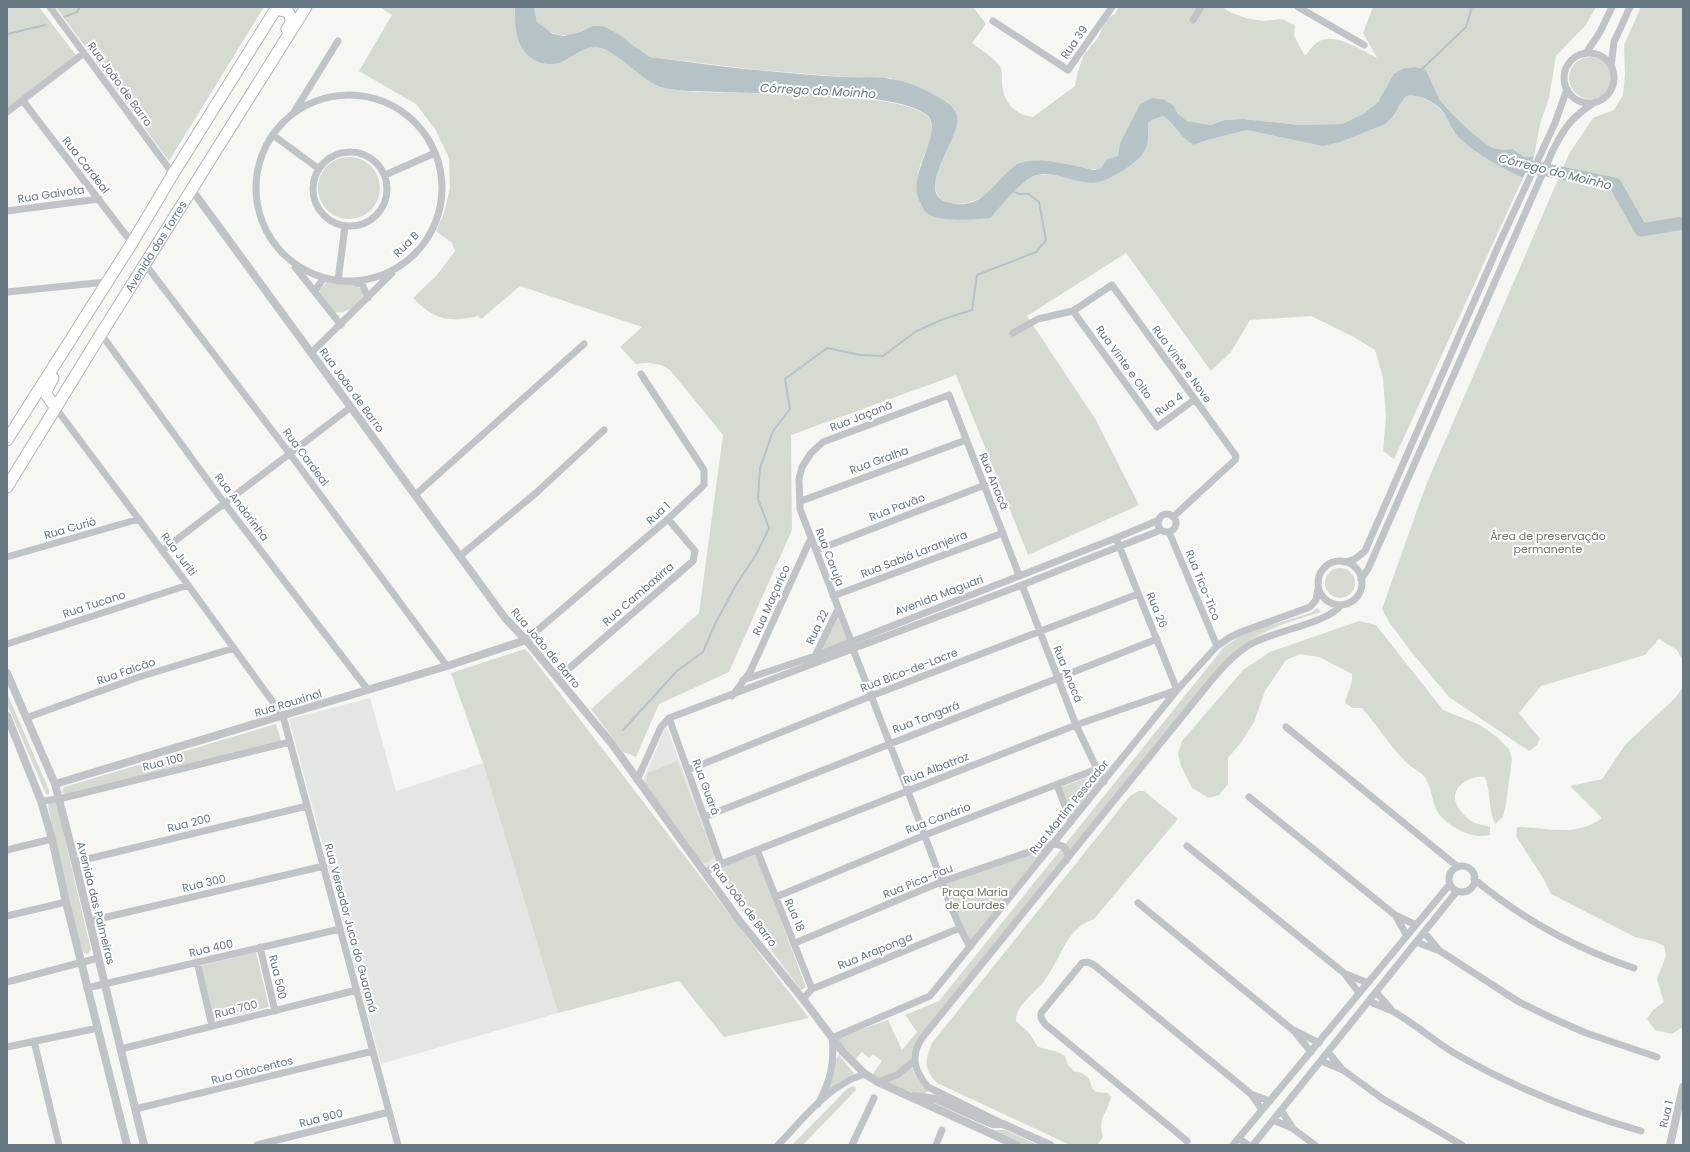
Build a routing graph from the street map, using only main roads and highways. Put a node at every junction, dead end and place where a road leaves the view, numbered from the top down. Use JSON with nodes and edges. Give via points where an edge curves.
{"nodes":[{"id":1,"x":306,"y":7,"type":"edge"},
{"id":2,"x":276,"y":8,"type":"edge"},
{"id":3,"x":247,"y":101,"type":"junction"},
{"id":4,"x":81,"y":324,"type":"junction"},
{"id":5,"x":55,"y":407,"type":"junction"},
{"id":6,"x":7,"y":440,"type":"edge"},
{"id":7,"x":7,"y":487,"type":"edge"}],
"edges":[{"from":1,"to":3,"type":"main road","name":"Avenida das Torres"},
{"from":2,"to":3,"type":"main road","via":[[288,12],[292,23],[254,81]]},
{"from":2,"to":4,"type":"main road","name":"Avenida das Torres"},
{"from":3,"to":5,"type":"main road","name":"Avenida das Torres"},
{"from":4,"to":5,"type":"main road","via":[[78,339],[48,387],[46,394]]},
{"from":4,"to":6,"type":"main road","name":"Avenida das Torres"},
{"from":5,"to":7,"type":"main road","name":"Avenida das Torres"}]}
